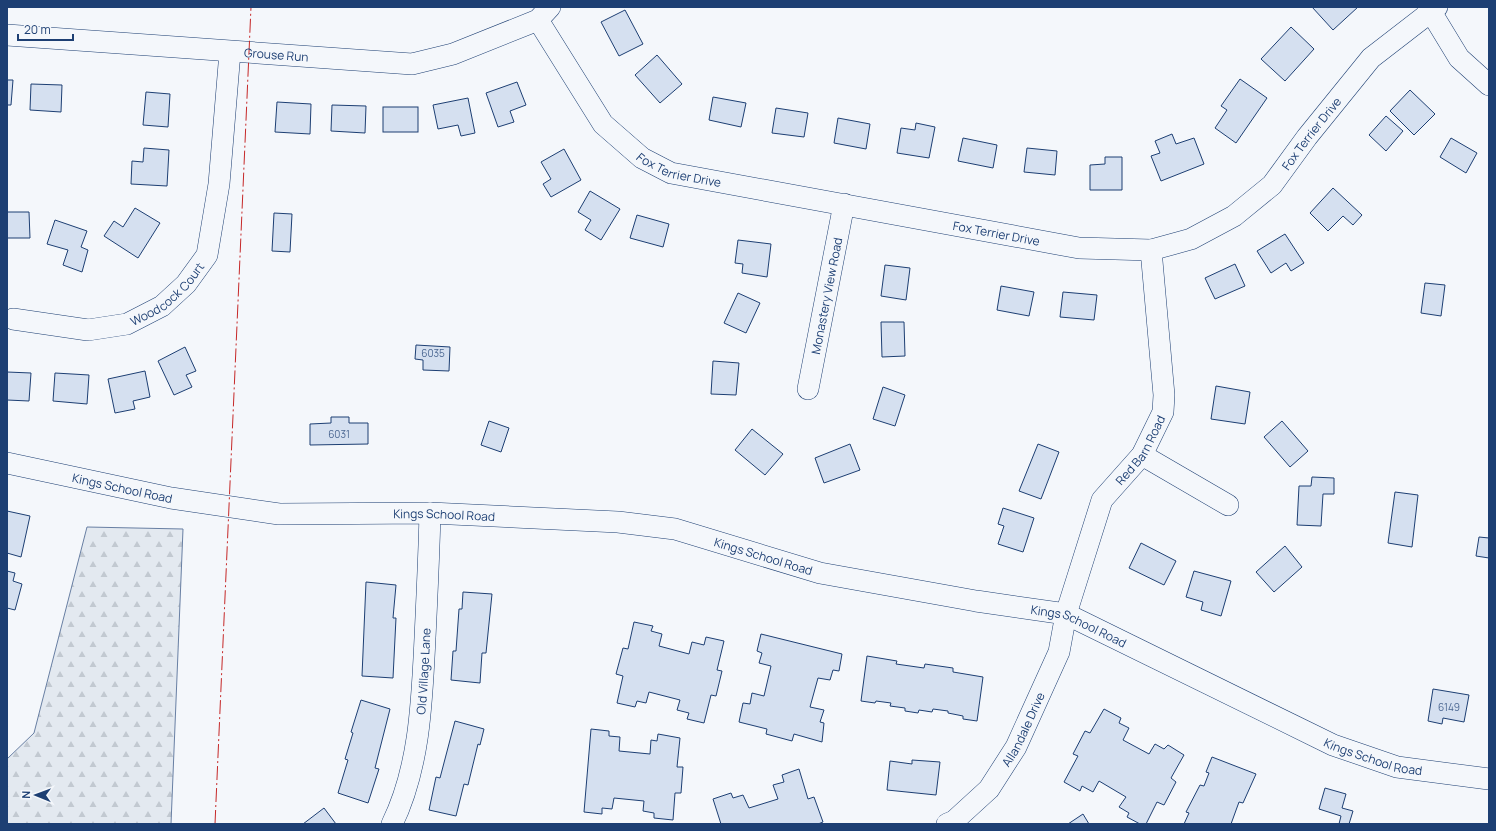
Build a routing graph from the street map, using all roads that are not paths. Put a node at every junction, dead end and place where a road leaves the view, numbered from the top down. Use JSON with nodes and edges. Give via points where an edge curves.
{"nodes":[{"id":1,"x":1432,"y":8,"type":"edge"},
{"id":2,"x":544,"y":13,"type":"edge"},
{"id":3,"x":7,"y":35,"type":"edge"},
{"id":4,"x":230,"y":52,"type":"junction"},
{"id":5,"x":1489,"y":85,"type":"edge"},
{"id":6,"x":844,"y":204,"type":"junction"},
{"id":7,"x":1151,"y":250,"type":"junction"},
{"id":8,"x":13,"y":320,"type":"dead end"},
{"id":9,"x":808,"y":389,"type":"dead end"},
{"id":10,"x":1142,"y":455,"type":"junction"},
{"id":11,"x":7,"y":463,"type":"edge"},
{"id":12,"x":1228,"y":505,"type":"dead end"},
{"id":13,"x":430,"y":513,"type":"junction"},
{"id":14,"x":1066,"y":614,"type":"junction"},
{"id":15,"x":1489,"y":779,"type":"edge"},
{"id":16,"x":392,"y":824,"type":"edge"},
{"id":17,"x":947,"y":824,"type":"edge"}],
"edges":[{"from":1,"to":5,"type":"street","via":[[1459,58]]},
{"from":1,"to":7,"type":"street","name":"Fox Terrier Drive","via":[[1372,58],[1307,137],[1272,185],[1234,216],[1191,239]]},
{"from":2,"to":4,"type":"street","name":"Grouse Run","via":[[453,54],[412,64]]},
{"from":2,"to":6,"type":"street","name":"Fox Terrier Drive","via":[[603,124],[642,158],[672,174]]},
{"from":3,"to":4,"type":"street","name":"Grouse Run"},
{"from":4,"to":8,"type":"street","name":"Woodcock Court","via":[[219,184],[207,255],[186,284],[162,306],[127,324],[88,330]]},
{"from":6,"to":7,"type":"street","name":"Fox Terrier Drive","via":[[1079,248]]},
{"from":6,"to":9,"type":"street","name":"Monastery View Road"},
{"from":7,"to":10,"type":"street","name":"Red Barn Road","via":[[1164,395],[1163,412]]},
{"from":10,"to":12,"type":"street"},
{"from":10,"to":14,"type":"street","name":"Red Barn Road","via":[[1102,500]]},
{"from":11,"to":13,"type":"street","name":"Kings School Road","via":[[171,498],[279,514]]},
{"from":13,"to":14,"type":"street","name":"Kings School Road","via":[[618,522],[674,529],[820,573]]},
{"from":13,"to":16,"type":"street","name":"Old Village Lane","via":[[422,706],[416,744],[401,805]]},
{"from":14,"to":15,"type":"street","name":"Kings School Road","via":[[1333,745],[1397,767]]},
{"from":14,"to":17,"type":"street","name":"Allandale Drive","via":[[1058,652],[1016,747],[989,789],[954,821]]}]}
